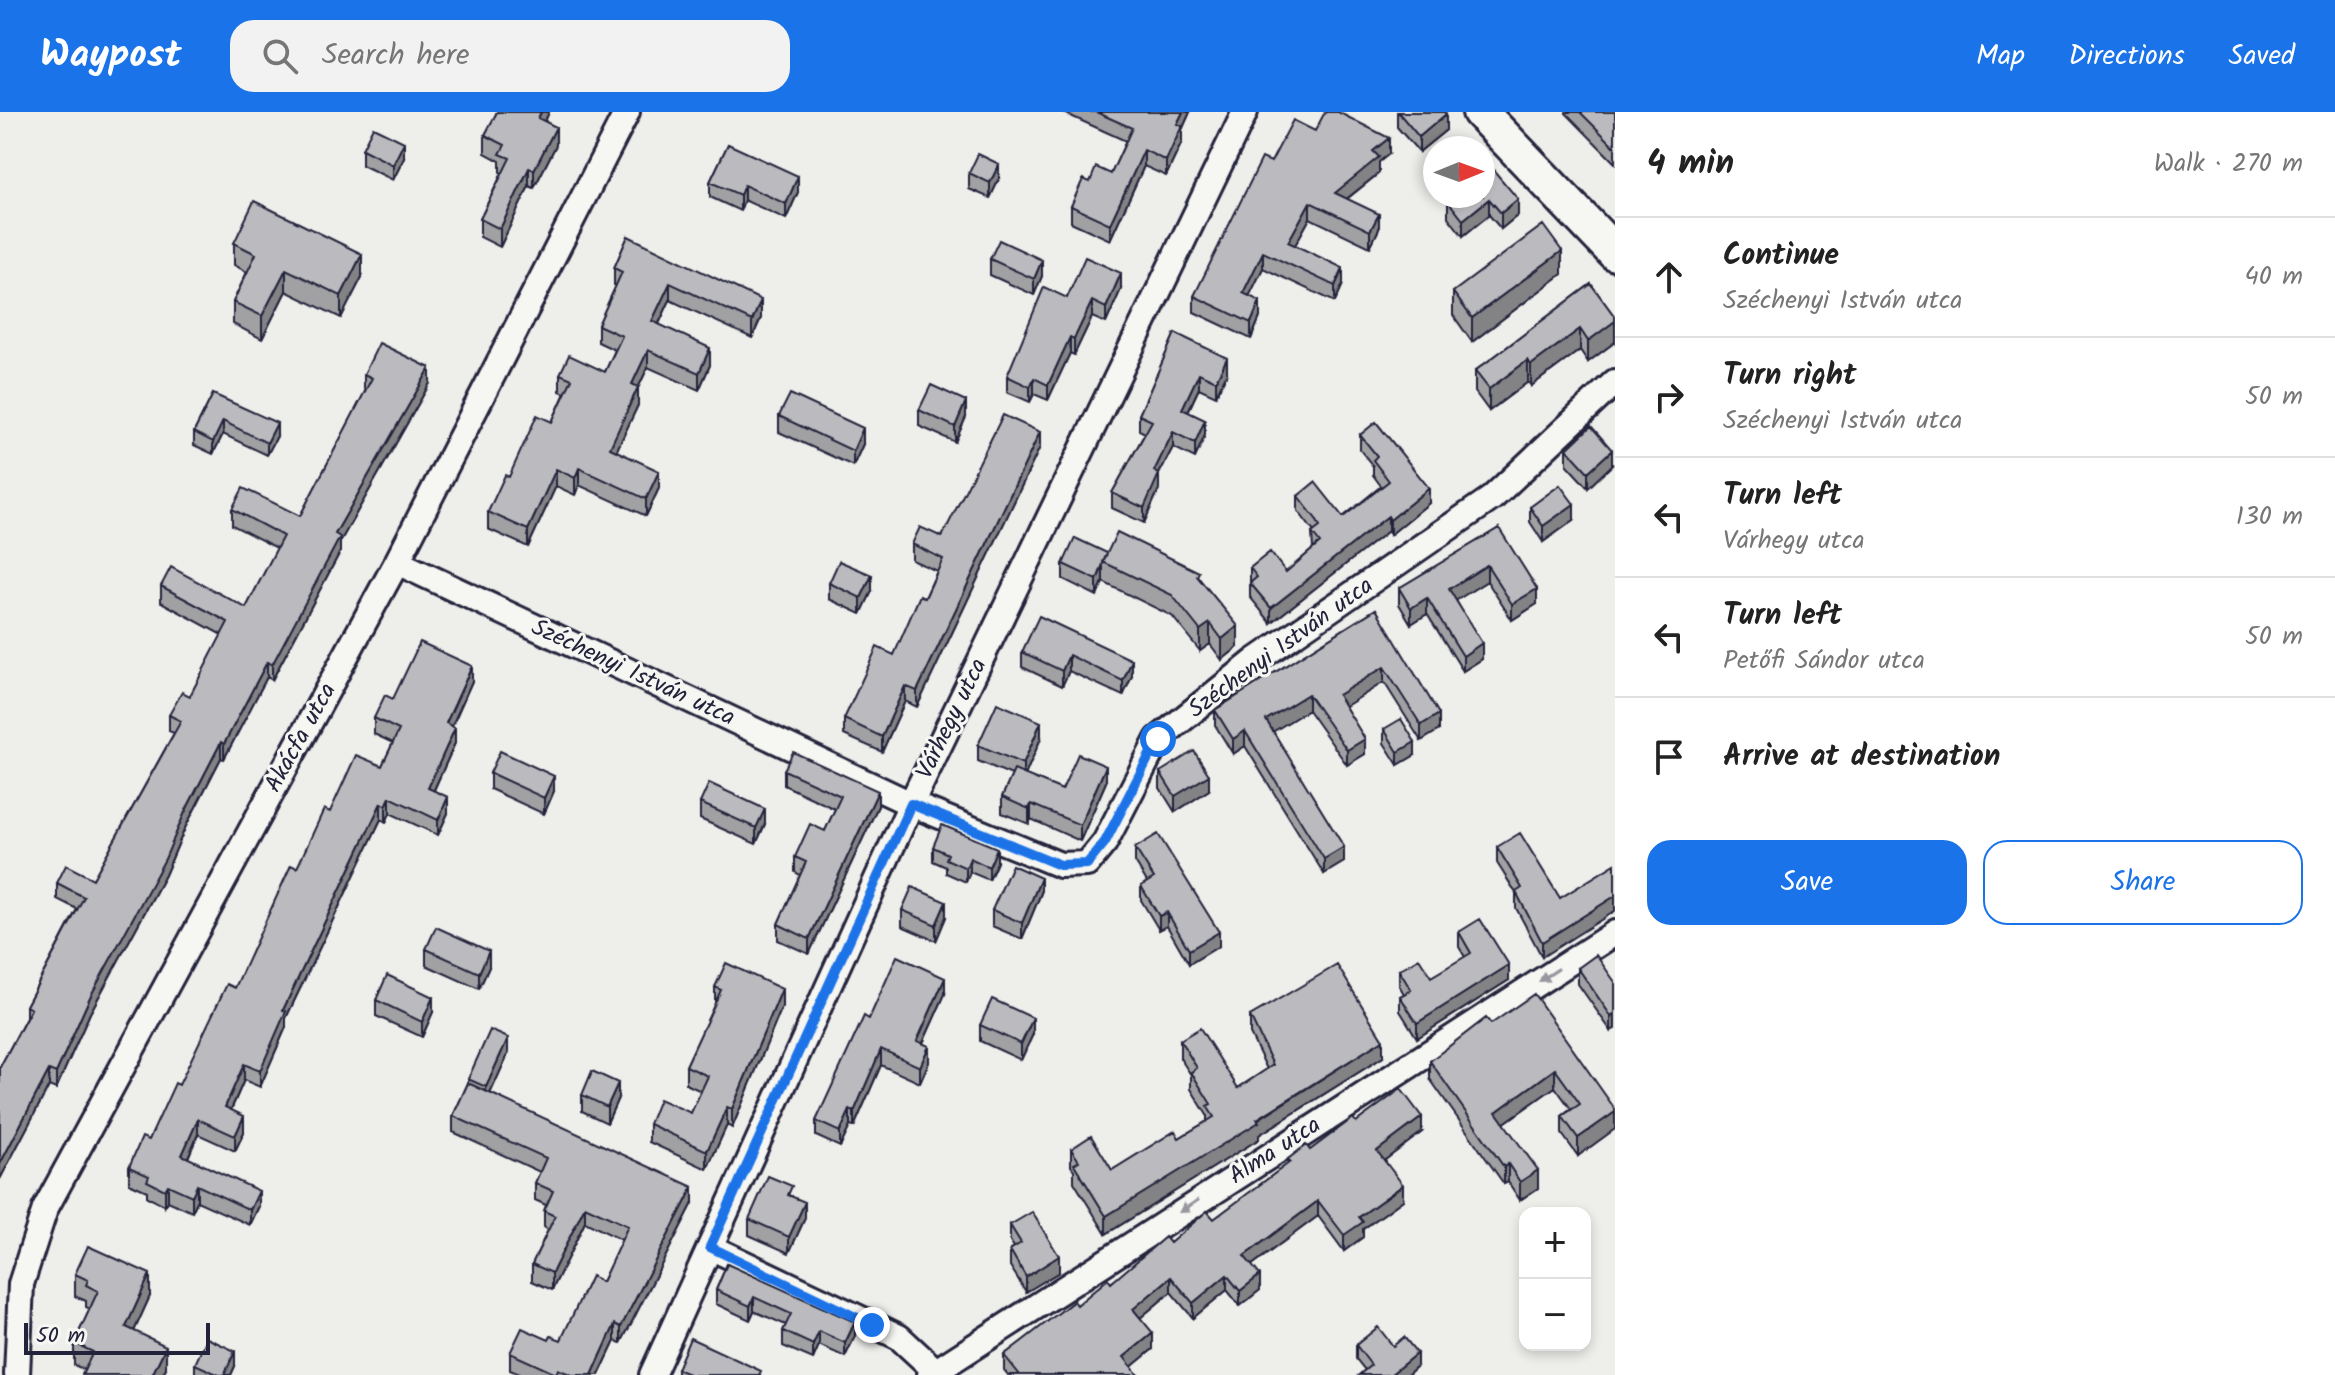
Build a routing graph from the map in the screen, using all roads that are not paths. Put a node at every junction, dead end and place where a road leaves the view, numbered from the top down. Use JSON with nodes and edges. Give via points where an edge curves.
{"nodes":[{"id":1,"x":627,"y":112,"type":"edge"},
{"id":2,"x":1245,"y":112,"type":"edge"},
{"id":3,"x":1480,"y":112,"type":"edge"},
{"id":4,"x":1615,"y":253,"type":"edge"},
{"id":5,"x":1615,"y":382,"type":"edge"},
{"id":6,"x":397,"y":562,"type":"junction"},
{"id":7,"x":911,"y":804,"type":"junction"},
{"id":8,"x":1615,"y":933,"type":"edge"},
{"id":9,"x":710,"y":1247,"type":"junction"},
{"id":10,"x":935,"y":1373,"type":"edge"},
{"id":11,"x":17,"y":1375,"type":"edge"},
{"id":12,"x":652,"y":1375,"type":"edge"}],
"edges":[{"from":1,"to":6,"type":"street","name":"Akácfa utca"},
{"from":2,"to":7,"type":"street","name":"Várhegy utca"},
{"from":3,"to":4,"type":"street"},
{"from":5,"to":7,"type":"street","name":"Széchenyi István utca","via":[[1492,498],[1255,661],[1158,739],[1105,842],[1087,864],[1060,865]]},
{"from":6,"to":7,"type":"street","name":"Széchenyi István utca"},
{"from":6,"to":11,"type":"street","name":"Akácfa utca","via":[[45,1209],[21,1284]]},
{"from":7,"to":9,"type":"street","name":"Várhegy utca"},
{"from":8,"to":10,"type":"street","name":"Alma utca","one_way":true},
{"from":9,"to":10,"type":"street","via":[[899,1337]]},
{"from":9,"to":12,"type":"street","name":"Várhegy utca"}]}
